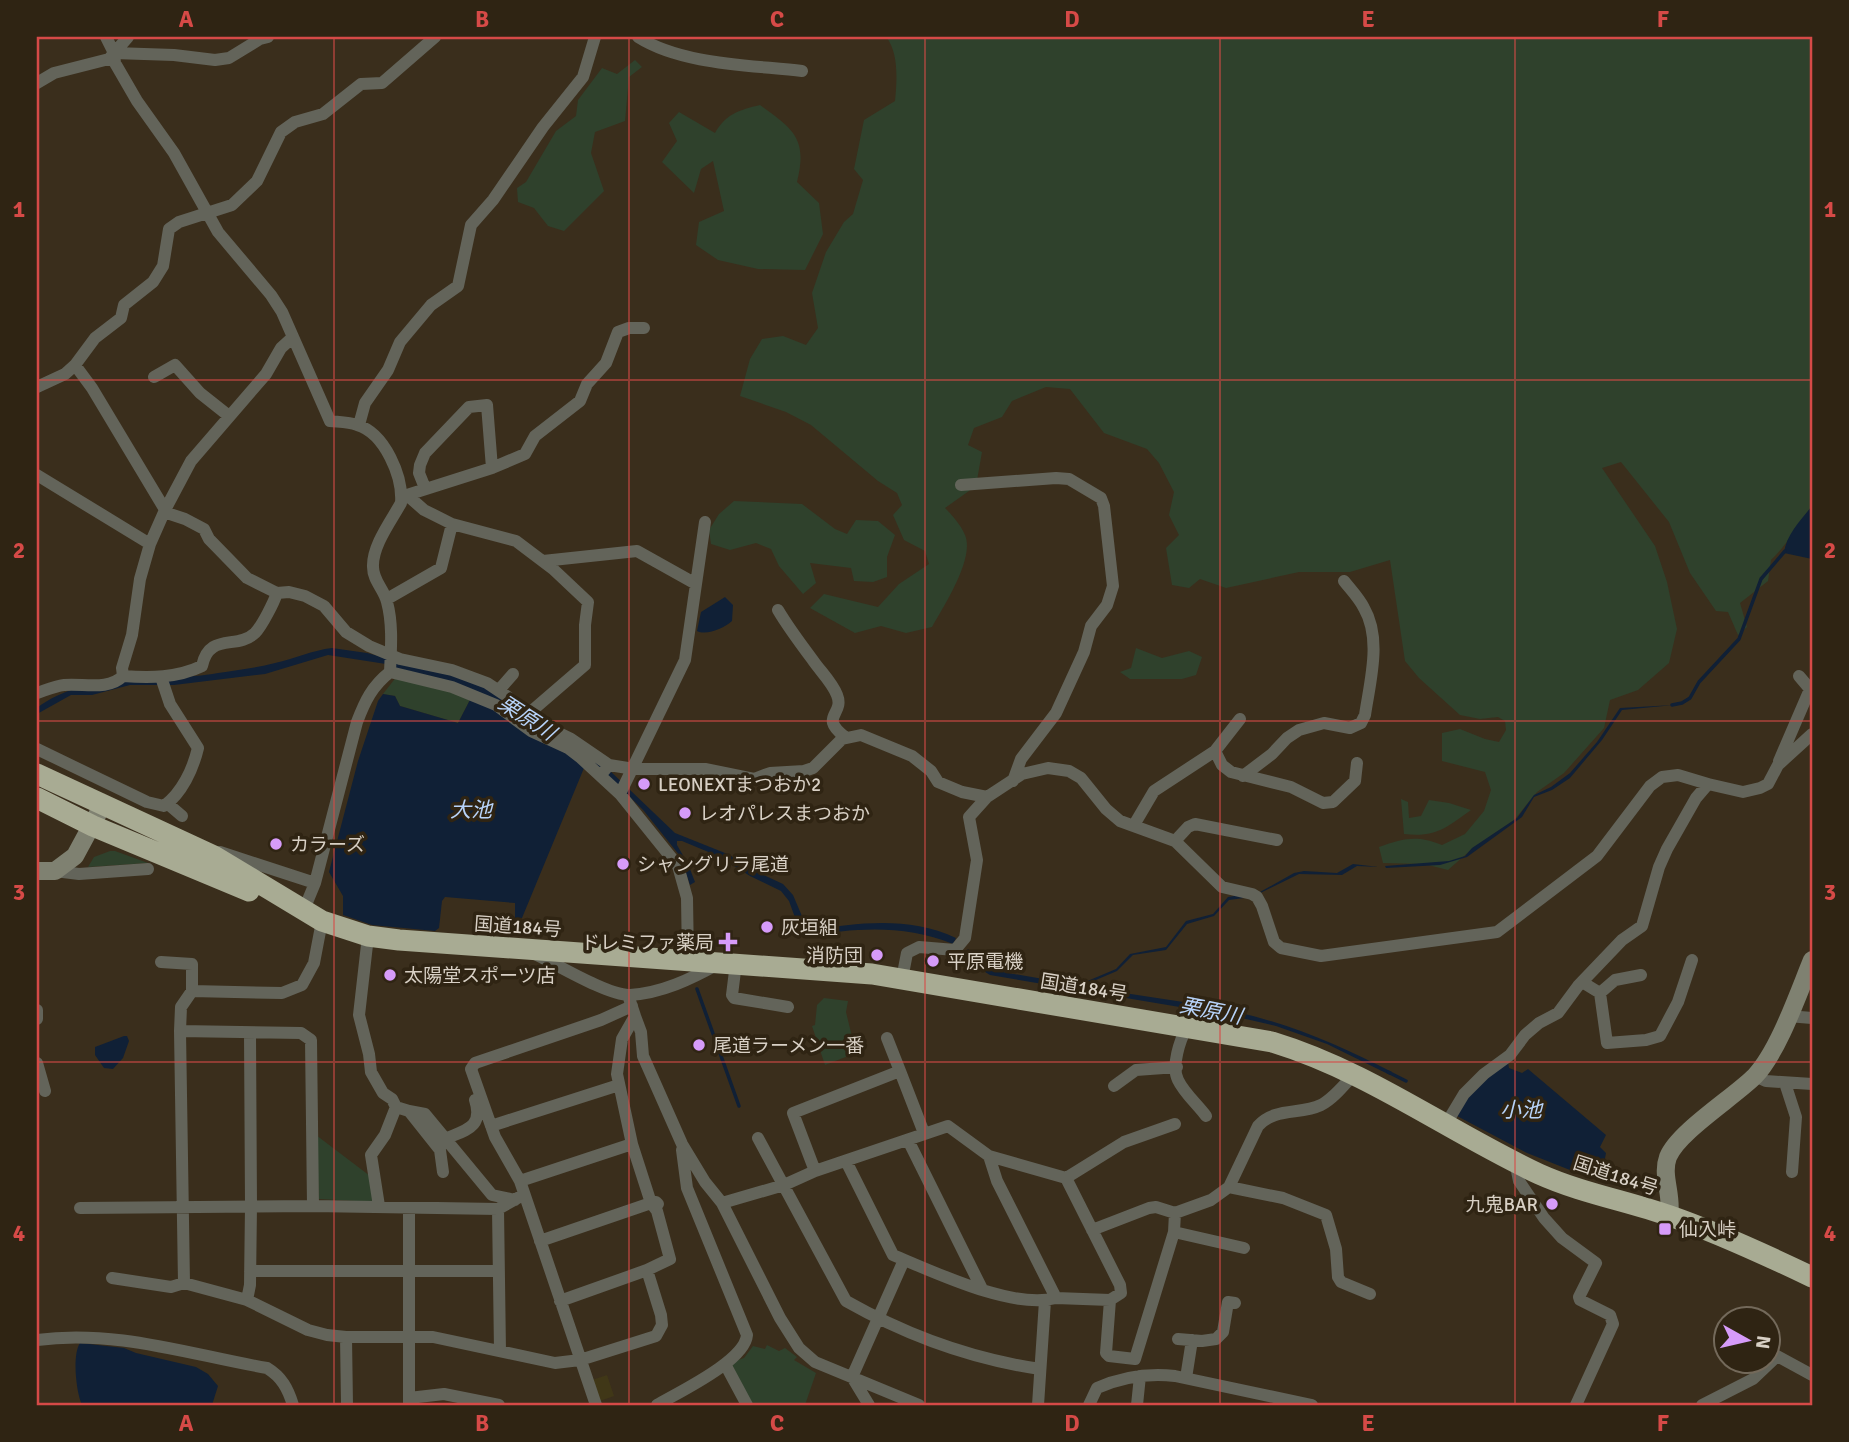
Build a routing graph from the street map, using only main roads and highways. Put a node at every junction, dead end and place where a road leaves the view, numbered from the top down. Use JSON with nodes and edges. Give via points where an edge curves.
{"nodes":[{"id":1,"x":37,"y":774,"type":"edge"},
{"id":2,"x":37,"y":797,"type":"edge"},
{"id":3,"x":313,"y":917,"type":"junction"},
{"id":4,"x":1812,"y":1277,"type":"edge"}],
"edges":[{"from":1,"to":3,"type":"highway","name":"国道184号","via":[[214,856]]},
{"from":2,"to":3,"type":"highway","name":"国道184号","via":[[93,826]]},
{"from":3,"to":4,"type":"highway","name":"国道184号","via":[[368,936],[838,970],[1272,1042],[1353,1074],[1553,1179],[1669,1216]]}]}
